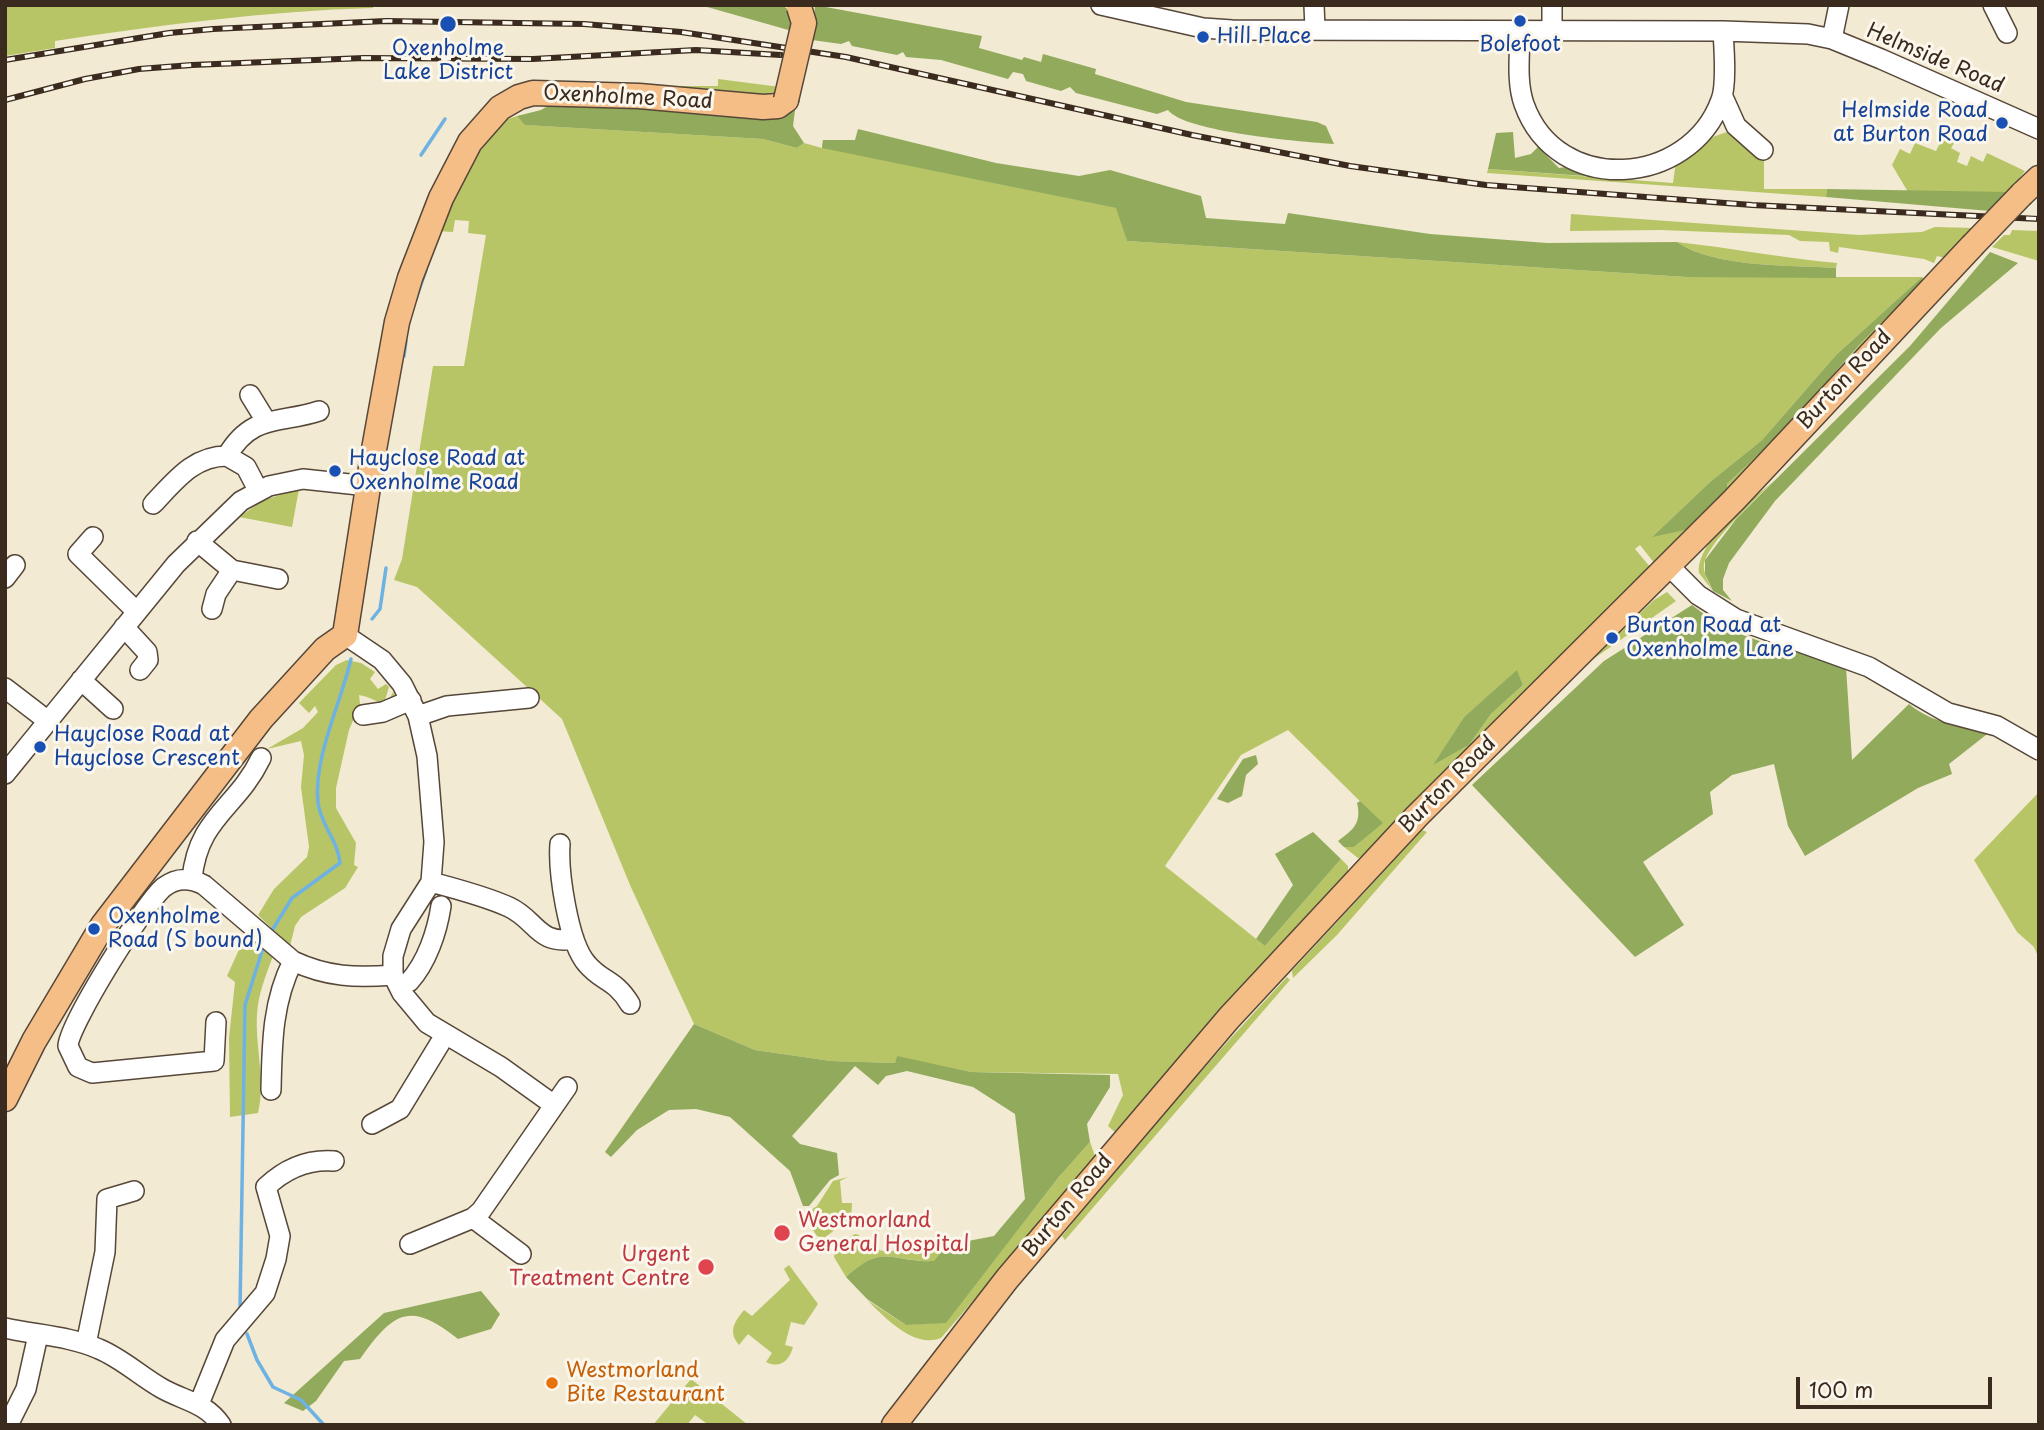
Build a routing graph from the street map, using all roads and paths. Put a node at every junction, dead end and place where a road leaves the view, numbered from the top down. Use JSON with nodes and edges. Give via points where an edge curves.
{"nodes":[{"id":1,"x":1101,"y":5,"type":"edge"},
{"id":2,"x":1314,"y":5,"type":"edge"},
{"id":3,"x":1552,"y":5,"type":"edge"},
{"id":4,"x":1839,"y":5,"type":"edge"},
{"id":5,"x":1993,"y":5,"type":"edge"},
{"id":6,"x":798,"y":6,"type":"edge"},
{"id":7,"x":1156,"y":12,"type":"edge"},
{"id":8,"x":1315,"y":29,"type":"junction"},
{"id":9,"x":1520,"y":30,"type":"junction"},
{"id":10,"x":1552,"y":30,"type":"junction"},
{"id":11,"x":1723,"y":31,"type":"junction"},
{"id":12,"x":2007,"y":33,"type":"dead end"},
{"id":13,"x":1832,"y":39,"type":"junction"},
{"id":14,"x":1723,"y":97,"type":"junction"},
{"id":15,"x":1710,"y":124,"type":"junction"},
{"id":16,"x":1736,"y":126,"type":"junction"},
{"id":17,"x":2039,"y":128,"type":"edge"},
{"id":18,"x":1763,"y":150,"type":"dead end"},
{"id":19,"x":2030,"y":186,"type":"edge"},
{"id":20,"x":250,"y":395,"type":"dead end"},
{"id":21,"x":318,"y":411,"type":"dead end"},
{"id":22,"x":266,"y":421,"type":"junction"},
{"id":23,"x":227,"y":456,"type":"junction"},
{"id":24,"x":368,"y":486,"type":"junction"},
{"id":25,"x":258,"y":490,"type":"junction"},
{"id":26,"x":153,"y":504,"type":"dead end"},
{"id":27,"x":93,"y":537,"type":"dead end"},
{"id":28,"x":197,"y":541,"type":"junction"},
{"id":29,"x":1669,"y":566,"type":"junction"},
{"id":30,"x":232,"y":570,"type":"junction"},
{"id":31,"x":278,"y":579,"type":"dead end"},
{"id":32,"x":212,"y":609,"type":"dead end"},
{"id":33,"x":131,"y":619,"type":"junction"},
{"id":34,"x":345,"y":635,"type":"junction"},
{"id":35,"x":140,"y":670,"type":"dead end"},
{"id":36,"x":81,"y":680,"type":"junction"},
{"id":37,"x":5,"y":688,"type":"edge"},
{"id":38,"x":529,"y":698,"type":"dead end"},
{"id":39,"x":415,"y":708,"type":"junction"},
{"id":40,"x":113,"y":709,"type":"dead end"},
{"id":41,"x":362,"y":715,"type":"dead end"},
{"id":42,"x":48,"y":721,"type":"junction"},
{"id":43,"x":2039,"y":751,"type":"edge"},
{"id":44,"x":261,"y":758,"type":"dead end"},
{"id":45,"x":5,"y":774,"type":"edge"},
{"id":46,"x":560,"y":844,"type":"dead end"},
{"id":47,"x":192,"y":879,"type":"junction"},
{"id":48,"x":431,"y":882,"type":"junction"},
{"id":49,"x":441,"y":906,"type":"dead end"},
{"id":50,"x":401,"y":929,"type":"junction"},
{"id":51,"x":574,"y":939,"type":"junction"},
{"id":52,"x":432,"y":940,"type":"junction"},
{"id":53,"x":293,"y":961,"type":"junction"},
{"id":54,"x":401,"y":979,"type":"junction"},
{"id":55,"x":630,"y":1004,"type":"dead end"},
{"id":56,"x":216,"y":1022,"type":"dead end"},
{"id":57,"x":445,"y":1035,"type":"junction"},
{"id":58,"x":567,"y":1087,"type":"dead end"},
{"id":59,"x":271,"y":1090,"type":"dead end"},
{"id":60,"x":5,"y":1099,"type":"edge"},
{"id":61,"x":554,"y":1105,"type":"junction"},
{"id":62,"x":372,"y":1124,"type":"dead end"},
{"id":63,"x":334,"y":1161,"type":"dead end"},
{"id":64,"x":134,"y":1191,"type":"dead end"},
{"id":65,"x":473,"y":1217,"type":"junction"},
{"id":66,"x":410,"y":1244,"type":"dead end"},
{"id":67,"x":521,"y":1254,"type":"dead end"},
{"id":68,"x":5,"y":1328,"type":"edge"},
{"id":69,"x":38,"y":1335,"type":"junction"},
{"id":70,"x":86,"y":1344,"type":"junction"},
{"id":71,"x":199,"y":1404,"type":"junction"},
{"id":72,"x":8,"y":1425,"type":"edge"},
{"id":73,"x":221,"y":1425,"type":"edge"},
{"id":74,"x":894,"y":1425,"type":"edge"}],
"edges":[{"from":1,"to":7,"type":"street","name":"Helmside Road"},
{"from":2,"to":8,"type":"street"},
{"from":3,"to":10,"type":"street"},
{"from":4,"to":13,"type":"street"},
{"from":5,"to":12,"type":"street"},
{"from":6,"to":24,"type":"main road","name":"Oxenholme Road","bridge":true,"via":[[804,23],[786,100],[778,106],[544,92],[519,97],[492,115],[461,156],[410,278],[397,322]]},
{"from":7,"to":8,"type":"street","name":"Helmside Road","via":[[1220,30]]},
{"from":8,"to":9,"type":"street","name":"Helmside Road"},
{"from":9,"to":10,"type":"street","name":"Helmside Road"},
{"from":9,"to":15,"type":"street","via":[[1520,88],[1528,112],[1555,147],[1582,163],[1623,171],[1649,167],[1685,149]]},
{"from":10,"to":11,"type":"street","name":"Helmside Road"},
{"from":11,"to":13,"type":"street","name":"Helmside Road"},
{"from":11,"to":14,"type":"street"},
{"from":13,"to":17,"type":"street","name":"Helmside Road"},
{"from":14,"to":15,"type":"street"},
{"from":14,"to":16,"type":"street"},
{"from":15,"to":16,"type":"street"},
{"from":16,"to":18,"type":"street"},
{"from":19,"to":29,"type":"main road","name":"Burton Road","bridge":true},
{"from":20,"to":22,"type":"street"},
{"from":21,"to":22,"type":"street"},
{"from":22,"to":23,"type":"street"},
{"from":23,"to":25,"type":"street","via":[[246,467]]},
{"from":23,"to":26,"type":"street","via":[[213,456],[187,468]]},
{"from":24,"to":25,"type":"street","via":[[303,479]]},
{"from":24,"to":34,"type":"main road","name":"Oxenholme Road"},
{"from":25,"to":28,"type":"street"},
{"from":27,"to":33,"type":"street","via":[[78,554]]},
{"from":28,"to":30,"type":"street"},
{"from":28,"to":33,"type":"street"},
{"from":29,"to":43,"type":"street","via":[[1698,594],[1736,618],[1869,667],[1948,713],[1997,726]]},
{"from":29,"to":74,"type":"main road","name":"Burton Road","via":[[1417,816],[1229,1018],[1007,1279]]},
{"from":30,"to":31,"type":"street"},
{"from":30,"to":32,"type":"street"},
{"from":33,"to":35,"type":"street","via":[[147,652],[148,660]]},
{"from":33,"to":36,"type":"street"},
{"from":34,"to":39,"type":"street","via":[[382,660]]},
{"from":34,"to":60,"type":"main road","via":[[325,649],[261,719],[103,925]]},
{"from":36,"to":40,"type":"street"},
{"from":36,"to":42,"type":"street"},
{"from":37,"to":42,"type":"street"},
{"from":38,"to":39,"type":"street"},
{"from":39,"to":41,"type":"street"},
{"from":39,"to":48,"type":"street","via":[[432,799]]},
{"from":42,"to":45,"type":"street"},
{"from":44,"to":47,"type":"street","via":[[246,786],[202,836]]},
{"from":46,"to":51,"type":"street","via":[[559,865]]},
{"from":47,"to":53,"type":"street","via":[[218,895]]},
{"from":47,"to":56,"type":"street","via":[[160,890],[120,947],[74,1027],[68,1046],[78,1067],[92,1073],[214,1061]]},
{"from":48,"to":50,"type":"street"},
{"from":48,"to":51,"type":"street","via":[[511,908],[546,937]]},
{"from":49,"to":52,"type":"street"},
{"from":50,"to":52,"type":"street"},
{"from":50,"to":54,"type":"street","via":[[393,956]]},
{"from":51,"to":55,"type":"street","via":[[586,964],[617,985]]},
{"from":52,"to":54,"type":"street"},
{"from":53,"to":54,"type":"street","via":[[341,977]]},
{"from":53,"to":59,"type":"street","via":[[281,984],[272,1031]]},
{"from":54,"to":57,"type":"street","via":[[415,1011]]},
{"from":57,"to":61,"type":"street"},
{"from":57,"to":62,"type":"street","via":[[406,1100],[399,1122]]},
{"from":58,"to":61,"type":"street"},
{"from":61,"to":65,"type":"street"},
{"from":63,"to":71,"type":"street","via":[[300,1165],[278,1175],[266,1187],[264,1202],[280,1236],[265,1293],[226,1340]]},
{"from":64,"to":70,"type":"street","via":[[107,1199],[105,1252]]},
{"from":65,"to":66,"type":"street"},
{"from":65,"to":67,"type":"street"},
{"from":68,"to":69,"type":"street"},
{"from":69,"to":70,"type":"street"},
{"from":69,"to":72,"type":"street","via":[[26,1389]]},
{"from":70,"to":71,"type":"street","via":[[125,1362],[163,1389]]},
{"from":71,"to":73,"type":"street"}]}
